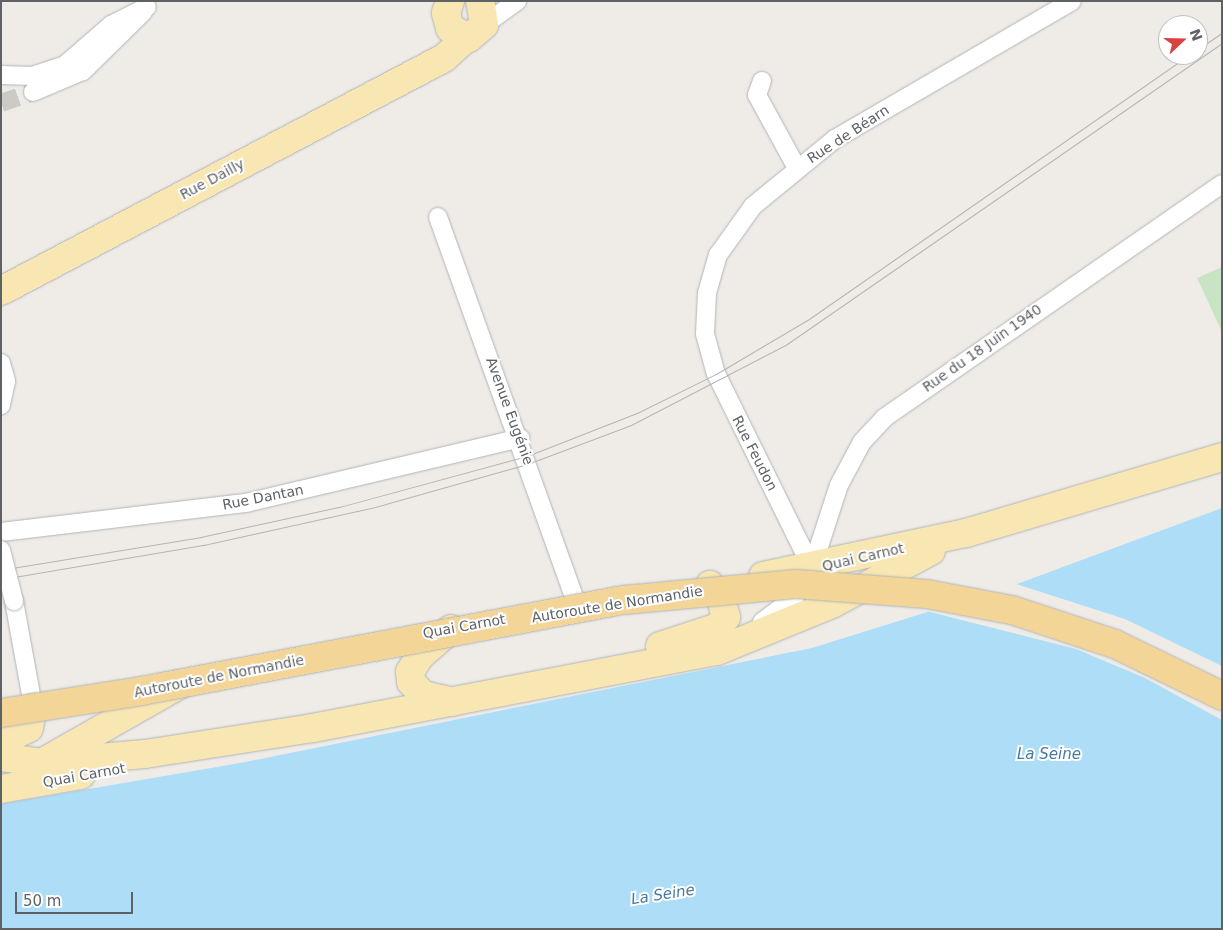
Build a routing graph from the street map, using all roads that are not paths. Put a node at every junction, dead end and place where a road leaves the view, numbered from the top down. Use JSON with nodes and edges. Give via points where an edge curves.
{"nodes":[{"id":1,"x":518,"y":1,"type":"edge"},
{"id":2,"x":1072,"y":1,"type":"edge"},
{"id":3,"x":150,"y":4,"type":"edge"},
{"id":4,"x":459,"y":13,"type":"edge"},
{"id":5,"x":1,"y":75,"type":"edge"},
{"id":6,"x":762,"y":81,"type":"dead end"},
{"id":7,"x":32,"y":92,"type":"tunnel mouth"},
{"id":8,"x":797,"y":168,"type":"junction"},
{"id":9,"x":1222,"y":184,"type":"edge"},
{"id":10,"x":438,"y":217,"type":"dead end"},
{"id":11,"x":1,"y":291,"type":"edge"},
{"id":12,"x":705,"y":334,"type":"joint"},
{"id":13,"x":1,"y":363,"type":"edge"},
{"id":14,"x":1,"y":405,"type":"edge"},
{"id":15,"x":520,"y":438,"type":"junction"},
{"id":16,"x":1222,"y":456,"type":"edge"},
{"id":17,"x":1,"y":532,"type":"edge"},
{"id":18,"x":966,"y":533,"type":"junction"},
{"id":19,"x":1,"y":550,"type":"edge"},
{"id":20,"x":812,"y":568,"type":"junction"},
{"id":21,"x":710,"y":585,"type":"junction"},
{"id":22,"x":578,"y":607,"type":"junction"},
{"id":23,"x":451,"y":629,"type":"junction"},
{"id":24,"x":693,"y":654,"type":"junction"},
{"id":25,"x":626,"y":670,"type":"junction"},
{"id":26,"x":198,"y":674,"type":"junction"},
{"id":27,"x":1222,"y":677,"type":"edge"},
{"id":28,"x":1,"y":696,"type":"edge"},
{"id":29,"x":1222,"y":696,"type":"edge"},
{"id":30,"x":454,"y":703,"type":"junction"},
{"id":31,"x":33,"y":706,"type":"junction"},
{"id":32,"x":1,"y":713,"type":"edge"},
{"id":33,"x":313,"y":728,"type":"junction"},
{"id":34,"x":4,"y":758,"type":"edge"},
{"id":35,"x":42,"y":763,"type":"junction"},
{"id":36,"x":1,"y":789,"type":"edge"}],
"edges":[{"from":1,"to":4,"type":"street"},
{"from":2,"to":8,"type":"street","name":"Rue de Béarn","via":[[835,139]]},
{"from":3,"to":5,"type":"street","via":[[111,25],[65,66],[32,76]]},
{"from":3,"to":7,"type":"street","via":[[82,71]]},
{"from":4,"to":11,"type":"main road","name":"Rue Dailly","via":[[444,58]]},
{"from":6,"to":8,"type":"street","via":[[757,96]]},
{"from":8,"to":12,"type":"street","name":"Rue de Béarn","via":[[753,206],[718,255],[707,293]]},
{"from":9,"to":20,"type":"street","name":"Rue du 18 Juin 1940","via":[[884,418],[862,442],[839,485]]},
{"from":10,"to":15,"type":"street","name":"Avenue Eugénie"},
{"from":12,"to":20,"type":"street","name":"Rue Feudon","via":[[719,382]]},
{"from":13,"to":14,"type":"street","via":[[6,381]]},
{"from":15,"to":17,"type":"street","name":"Rue Dantan","via":[[246,503]]},
{"from":15,"to":22,"type":"street","name":"Avenue Eugénie"},
{"from":16,"to":18,"type":"main road","name":"Quai Carnot"},
{"from":18,"to":20,"type":"main road","name":"Quai Carnot"},
{"from":18,"to":24,"type":"main road","name":"Quai Carnot","via":[[834,603],[754,638]]},
{"from":19,"to":31,"type":"street","bridge":true},
{"from":20,"to":21,"type":"main road","name":"Quai Carnot"},
{"from":20,"to":24,"type":"street","name":"Rue du 18 Juin 1940","via":[[794,598],[777,613],[713,641]]},
{"from":21,"to":22,"type":"main road","name":"Quai Carnot"},
{"from":21,"to":25,"type":"main road","via":[[725,609],[726,617],[718,627],[650,650]]},
{"from":22,"to":23,"type":"main road","name":"Quai Carnot"},
{"from":23,"to":26,"type":"main road","name":"Quai Carnot"},
{"from":23,"to":30,"type":"main road","via":[[419,657],[410,672],[411,682],[423,695]]},
{"from":24,"to":25,"type":"main road","name":"Quai Carnot"},
{"from":25,"to":30,"type":"main road","name":"Quai Carnot"},
{"from":26,"to":31,"type":"main road","name":"Quai Carnot"},
{"from":26,"to":35,"type":"main road","name":"Quai Carnot"},
{"from":27,"to":28,"type":"highway","name":"Autoroute de Normandie","via":[[1121,629],[1016,594],[929,577],[796,567],[621,583],[138,675]]},
{"from":29,"to":32,"type":"highway","name":"Autoroute de Normandie","bridge":true,"via":[[1115,644],[1012,610],[927,594],[796,584],[624,600],[141,691]]},
{"from":30,"to":33,"type":"main road","name":"Quai Carnot"},
{"from":31,"to":32,"type":"main road","name":"Quai Carnot"},
{"from":31,"to":34,"type":"main road","via":[[29,728]]},
{"from":33,"to":35,"type":"main road","name":"Quai Carnot","via":[[125,756]]},
{"from":33,"to":36,"type":"main road","name":"Quai Carnot","via":[[277,741]]},
{"from":34,"to":35,"type":"main road","name":"Quai Carnot"}]}
